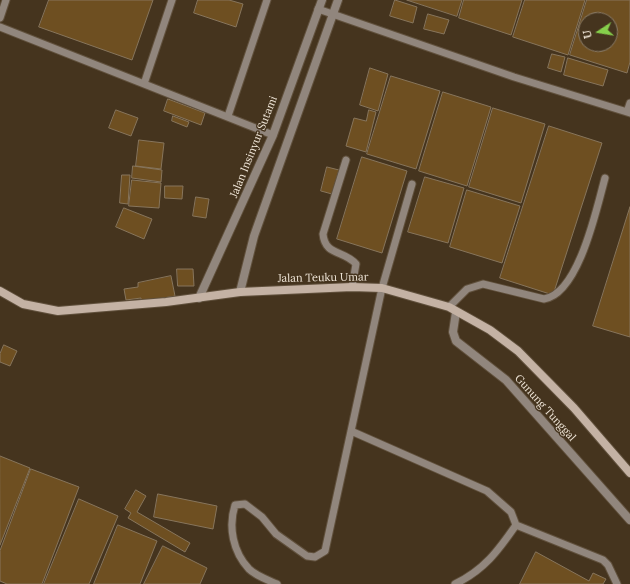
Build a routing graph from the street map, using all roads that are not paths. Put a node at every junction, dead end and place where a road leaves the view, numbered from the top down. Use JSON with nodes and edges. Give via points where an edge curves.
{"nodes":[{"id":1,"x":6,"y":0,"type":"edge"},
{"id":2,"x":172,"y":0,"type":"edge"},
{"id":3,"x":267,"y":0,"type":"edge"},
{"id":4,"x":322,"y":0,"type":"edge"},
{"id":5,"x":338,"y":0,"type":"edge"},
{"id":6,"x":318,"y":10,"type":"junction"},
{"id":7,"x":333,"y":14,"type":"junction"},
{"id":8,"x":0,"y":18,"type":"edge"},
{"id":9,"x":0,"y":28,"type":"edge"},
{"id":10,"x":144,"y":84,"type":"junction"},
{"id":11,"x":630,"y":104,"type":"edge"},
{"id":12,"x":629,"y":112,"type":"edge"},
{"id":13,"x":228,"y":116,"type":"junction"},
{"id":14,"x":273,"y":135,"type":"junction"},
{"id":15,"x":346,"y":160,"type":"dead end"},
{"id":16,"x":605,"y":178,"type":"dead end"},
{"id":17,"x":412,"y":184,"type":"dead end"},
{"id":18,"x":352,"y":287,"type":"junction"},
{"id":19,"x":382,"y":288,"type":"junction"},
{"id":20,"x":0,"y":291,"type":"edge"},
{"id":21,"x":240,"y":292,"type":"junction"},
{"id":22,"x":199,"y":298,"type":"junction"},
{"id":23,"x":453,"y":310,"type":"junction"},
{"id":24,"x":351,"y":431,"type":"junction"},
{"id":25,"x":630,"y":473,"type":"edge"},
{"id":26,"x":630,"y":520,"type":"edge"},
{"id":27,"x":516,"y":525,"type":"junction"},
{"id":28,"x":277,"y":584,"type":"edge"},
{"id":29,"x":455,"y":584,"type":"edge"},
{"id":30,"x":617,"y":584,"type":"edge"}],
"edges":[{"from":1,"to":8,"type":"lane"},
{"from":2,"to":10,"type":"lane"},
{"from":3,"to":13,"type":"lane"},
{"from":4,"to":6,"type":"street","name":"Jalan Insinyur Sutami"},
{"from":5,"to":7,"type":"street"},
{"from":6,"to":7,"type":"lane"},
{"from":6,"to":14,"type":"street","name":"Jalan Insinyur Sutami"},
{"from":7,"to":12,"type":"lane","via":[[514,77]]},
{"from":7,"to":21,"type":"street","via":[[254,236]]},
{"from":9,"to":10,"type":"lane"},
{"from":10,"to":13,"type":"lane"},
{"from":11,"to":12,"type":"lane"},
{"from":13,"to":14,"type":"lane"},
{"from":14,"to":22,"type":"street","name":"Jalan Insinyur Sutami"},
{"from":15,"to":18,"type":"lane","via":[[323,234],[324,243],[330,250],[351,258],[356,264]]},
{"from":16,"to":23,"type":"lane","via":[[583,255],[560,291],[551,298],[544,299],[483,284],[467,289]]},
{"from":17,"to":19,"type":"lane"},
{"from":18,"to":19,"type":"main road","name":"Jalan Teuku Umar"},
{"from":18,"to":21,"type":"main road","name":"Jalan Teuku Umar"},
{"from":19,"to":23,"type":"main road","name":"Jalan Teuku Umar"},
{"from":19,"to":24,"type":"lane"},
{"from":20,"to":22,"type":"main road","name":"Jalan Teuku Umar","via":[[23,304],[58,311]]},
{"from":21,"to":22,"type":"main road","name":"Jalan Teuku Umar"},
{"from":23,"to":25,"type":"main road","name":"Jalan Teuku Umar","via":[[490,330],[518,351],[574,408]]},
{"from":23,"to":26,"type":"street","name":"Gunung Tunggal","via":[[453,332],[456,342],[506,380]]},
{"from":24,"to":27,"type":"lane","via":[[487,491],[511,512]]},
{"from":24,"to":28,"type":"lane","via":[[325,551],[315,557],[307,556],[276,534],[262,517],[245,504],[235,505],[231,520],[232,535],[239,554],[250,570]]},
{"from":27,"to":29,"type":"lane","via":[[484,566]]},
{"from":27,"to":30,"type":"lane","via":[[603,560]]}]}
